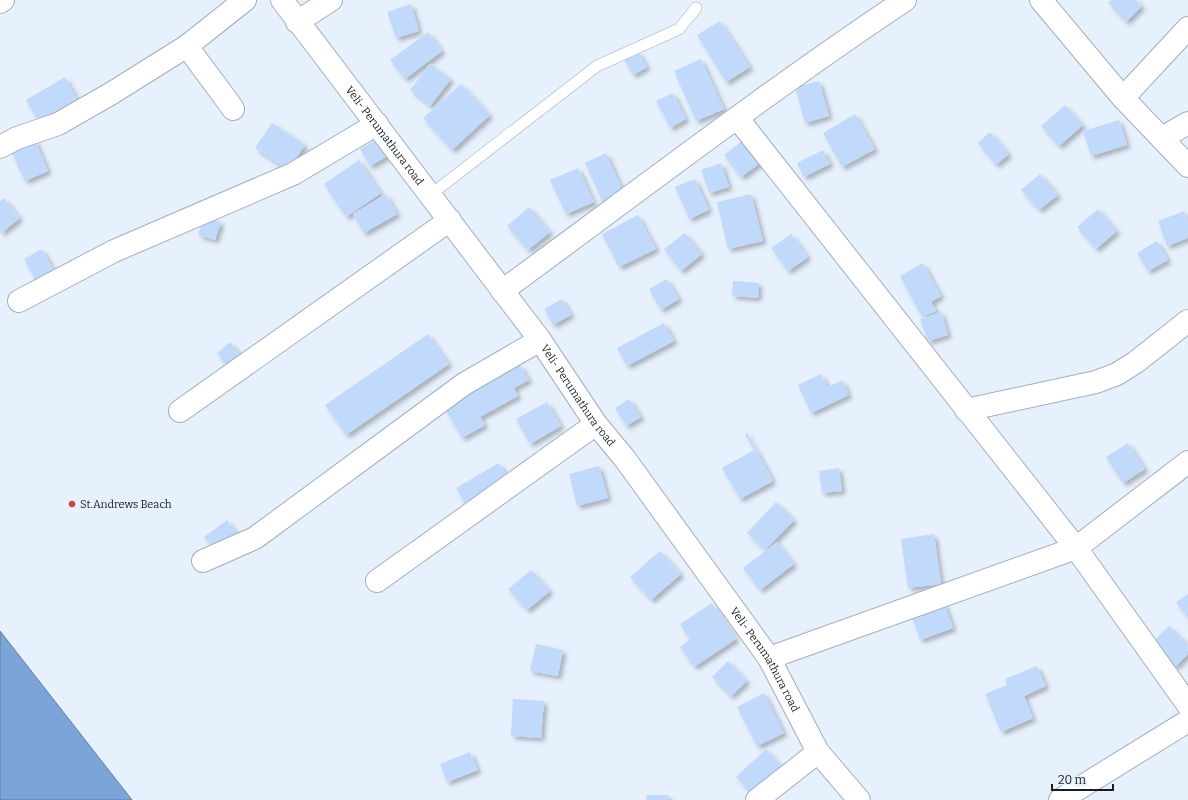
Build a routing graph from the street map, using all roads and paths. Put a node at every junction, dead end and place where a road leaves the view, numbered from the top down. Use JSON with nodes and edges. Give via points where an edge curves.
{"nodes":[{"id":1,"x":3,"y":0,"type":"edge"},
{"id":2,"x":245,"y":0,"type":"edge"},
{"id":3,"x":282,"y":0,"type":"edge"},
{"id":4,"x":331,"y":0,"type":"edge"},
{"id":5,"x":905,"y":0,"type":"edge"},
{"id":6,"x":1041,"y":0,"type":"edge"},
{"id":7,"x":0,"y":2,"type":"edge"},
{"id":8,"x":696,"y":8,"type":"dead end"},
{"id":9,"x":297,"y":22,"type":"junction"},
{"id":10,"x":1188,"y":28,"type":"edge"},
{"id":11,"x":187,"y":46,"type":"junction"},
{"id":12,"x":1124,"y":98,"type":"junction"},
{"id":13,"x":233,"y":109,"type":"dead end"},
{"id":14,"x":738,"y":119,"type":"junction"},
{"id":15,"x":1188,"y":123,"type":"edge"},
{"id":16,"x":377,"y":124,"type":"junction"},
{"id":17,"x":1162,"y":138,"type":"junction"},
{"id":18,"x":0,"y":147,"type":"edge"},
{"id":19,"x":1188,"y":166,"type":"edge"},
{"id":20,"x":429,"y":196,"type":"junction"},
{"id":21,"x":450,"y":220,"type":"junction"},
{"id":22,"x":502,"y":291,"type":"junction"},
{"id":23,"x":19,"y":301,"type":"dead end"},
{"id":24,"x":1188,"y":321,"type":"edge"},
{"id":25,"x":540,"y":340,"type":"junction"},
{"id":26,"x":966,"y":410,"type":"junction"},
{"id":27,"x":180,"y":411,"type":"dead end"},
{"id":28,"x":596,"y":424,"type":"junction"},
{"id":29,"x":1188,"y":462,"type":"edge"},
{"id":30,"x":1076,"y":548,"type":"junction"},
{"id":31,"x":203,"y":561,"type":"dead end"},
{"id":32,"x":377,"y":581,"type":"dead end"},
{"id":33,"x":769,"y":658,"type":"junction"},
{"id":34,"x":1188,"y":705,"type":"edge"},
{"id":35,"x":1188,"y":720,"type":"edge"},
{"id":36,"x":818,"y":752,"type":"junction"},
{"id":37,"x":757,"y":800,"type":"edge"},
{"id":38,"x":859,"y":800,"type":"edge"},
{"id":39,"x":1060,"y":800,"type":"edge"}],
"edges":[{"from":1,"to":7,"type":"street"},
{"from":2,"to":11,"type":"street"},
{"from":3,"to":9,"type":"street","name":"Veli- Perumathura road"},
{"from":4,"to":9,"type":"street"},
{"from":5,"to":14,"type":"street","via":[[816,60]]},
{"from":6,"to":12,"type":"street"},
{"from":8,"to":20,"type":"lane","via":[[679,29],[597,66]]},
{"from":9,"to":16,"type":"street","name":"Veli- Perumathura road"},
{"from":10,"to":12,"type":"street"},
{"from":11,"to":13,"type":"street"},
{"from":11,"to":18,"type":"street","via":[[58,124],[17,138]]},
{"from":12,"to":17,"type":"street"},
{"from":14,"to":22,"type":"street"},
{"from":14,"to":26,"type":"street"},
{"from":15,"to":17,"type":"street"},
{"from":16,"to":20,"type":"street","name":"Veli- Perumathura road"},
{"from":16,"to":23,"type":"street","via":[[293,174],[114,251]]},
{"from":17,"to":19,"type":"street"},
{"from":20,"to":21,"type":"street","name":"Veli- Perumathura road"},
{"from":21,"to":22,"type":"street","name":"Veli- Perumathura road"},
{"from":21,"to":27,"type":"street"},
{"from":22,"to":25,"type":"street","name":"Veli- Perumathura road"},
{"from":24,"to":26,"type":"street","via":[[1117,374],[1088,384]]},
{"from":25,"to":28,"type":"street","name":"Veli- Perumathura road"},
{"from":25,"to":31,"type":"street","via":[[464,384],[255,538]]},
{"from":26,"to":30,"type":"street"},
{"from":28,"to":32,"type":"street"},
{"from":28,"to":33,"type":"street","name":"Veli- Perumathura road","via":[[625,459]]},
{"from":29,"to":30,"type":"street"},
{"from":30,"to":33,"type":"street"},
{"from":30,"to":34,"type":"street"},
{"from":33,"to":36,"type":"street","name":"Veli- Perumathura road"},
{"from":35,"to":39,"type":"street"},
{"from":36,"to":37,"type":"street"},
{"from":36,"to":38,"type":"street","name":"Veli- Perumathura road"}]}
